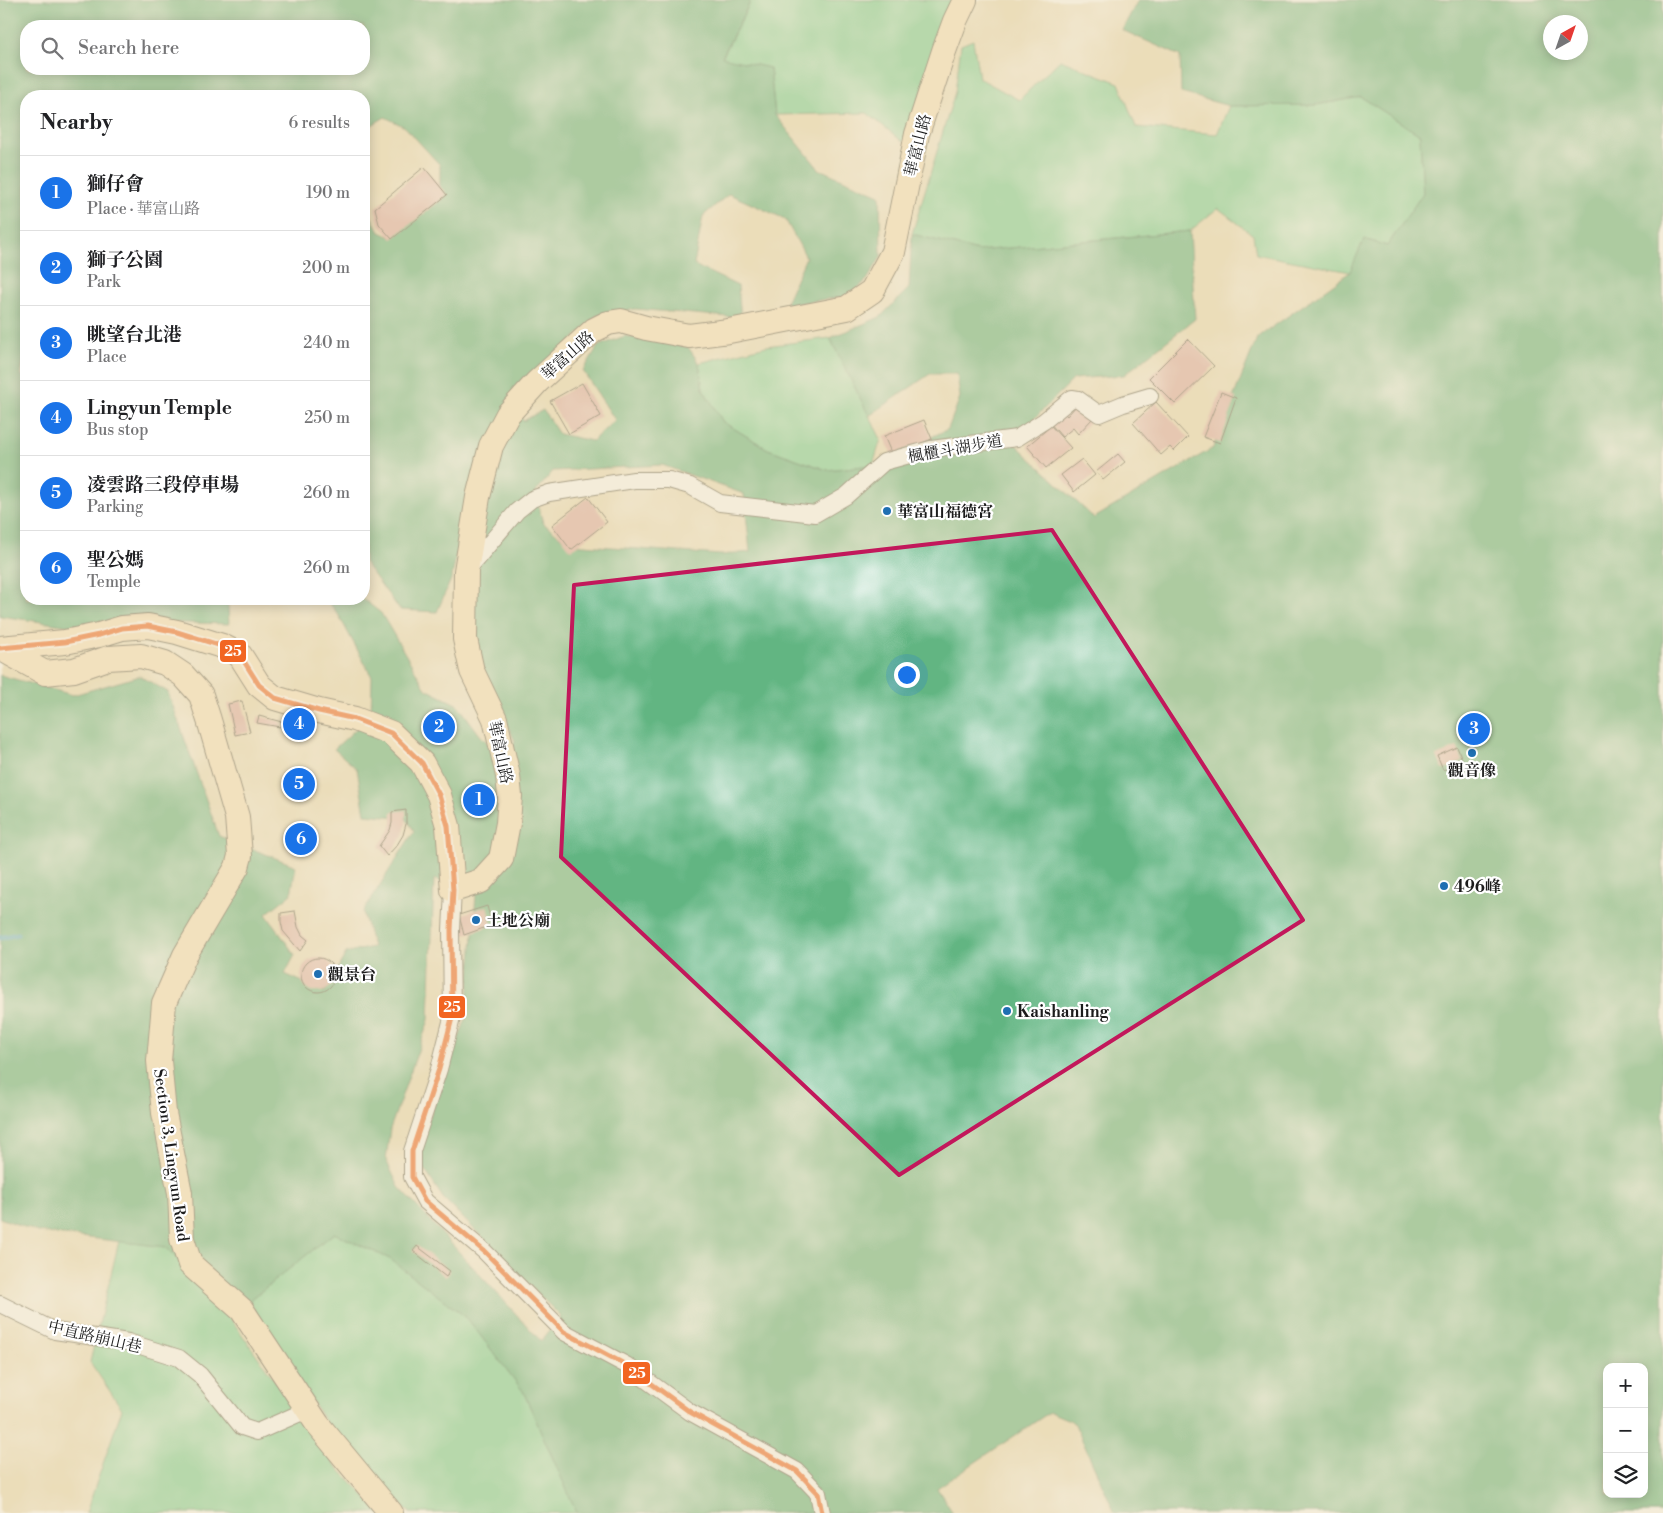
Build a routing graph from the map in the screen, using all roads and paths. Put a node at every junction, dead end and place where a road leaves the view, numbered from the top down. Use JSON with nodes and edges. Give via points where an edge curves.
{"nodes":[{"id":1,"x":965,"y":0,"type":"edge"},
{"id":2,"x":1150,"y":396,"type":"dead end"},
{"id":3,"x":466,"y":570,"type":"junction"},
{"id":4,"x":0,"y":648,"type":"edge"},
{"id":5,"x":453,"y":890,"type":"junction"},
{"id":6,"x":0,"y":1304,"type":"edge"},
{"id":7,"x":307,"y":1410,"type":"junction"},
{"id":8,"x":391,"y":1513,"type":"edge"},
{"id":9,"x":822,"y":1513,"type":"edge"}],
"edges":[{"from":1,"to":3,"type":"street","name":"華富山路","via":[[944,51],[917,134],[893,252],[872,290],[847,308],[689,336],[621,321],[608,322],[594,330],[514,407],[495,438],[478,497]]},
{"from":2,"to":3,"type":"street","name":"楓櫃斗湖步道","via":[[1099,414],[1072,398],[1017,438],[931,448],[884,462],[846,496],[815,514],[720,504],[690,486],[669,480],[634,480],[549,493],[532,499],[517,511]]},
{"from":3,"to":5,"type":"street","name":"華富山路","via":[[465,639],[472,671],[496,719],[510,796],[501,859],[481,881]]},
{"from":4,"to":5,"type":"street","name":"Section 3, Lingyun Road","via":[[65,642],[122,628],[148,626],[177,632],[240,655],[259,685],[275,698],[355,719],[392,733],[422,763],[439,794],[448,826]]},
{"from":4,"to":7,"type":"street","name":"Section 3, Lingyun Road","via":[[45,673],[74,670],[108,658],[142,656],[165,663],[183,674],[201,695],[237,817],[240,856],[237,867],[185,955],[164,1003],[159,1061],[164,1114],[180,1193],[182,1239],[190,1264],[242,1310]]},
{"from":5,"to":9,"type":"street","name":"Section 3, Lingyun Road","via":[[452,1018],[412,1151],[412,1177],[425,1201],[484,1252],[564,1332],[626,1365],[690,1412],[797,1471],[818,1493]]},
{"from":6,"to":7,"type":"street","name":"中直路崩山巷","via":[[55,1330],[128,1342],[179,1358],[200,1374],[242,1427],[257,1432]]},
{"from":7,"to":8,"type":"street","name":"Section 3, Lingyun Road"}]}
